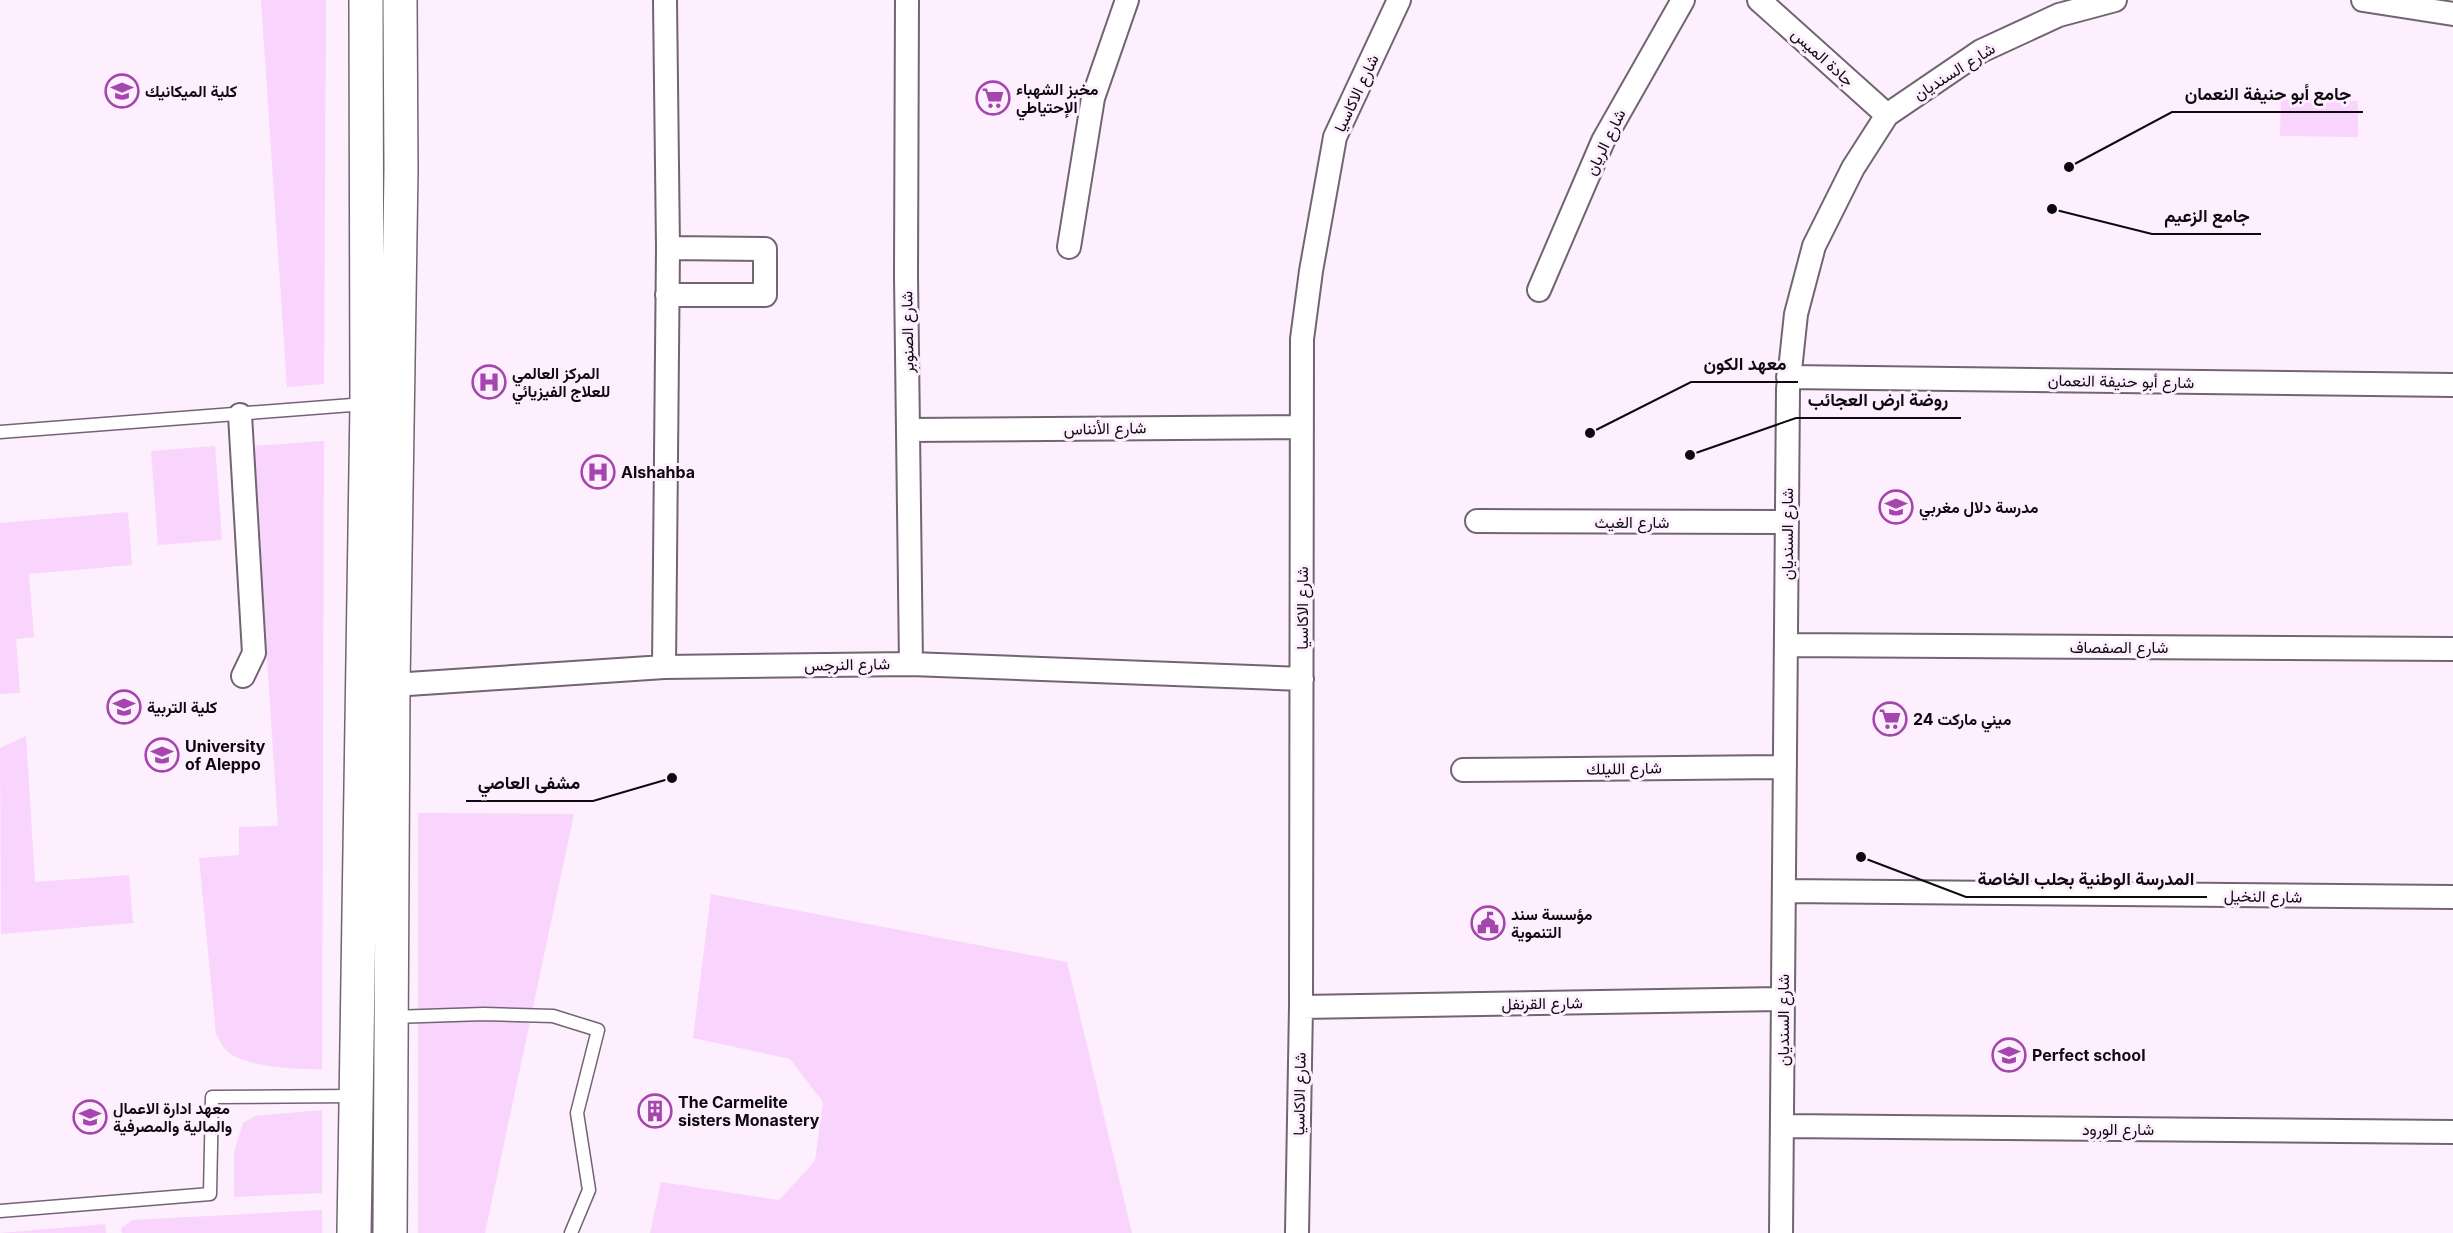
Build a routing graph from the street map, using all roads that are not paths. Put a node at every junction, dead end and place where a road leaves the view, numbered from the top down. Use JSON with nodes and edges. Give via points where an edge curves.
{"nodes":[{"id":1,"x":366,"y":0,"type":"edge"},
{"id":2,"x":400,"y":0,"type":"edge"},
{"id":3,"x":665,"y":0,"type":"edge"},
{"id":4,"x":907,"y":0,"type":"edge"},
{"id":5,"x":1127,"y":0,"type":"edge"},
{"id":6,"x":1399,"y":0,"type":"edge"},
{"id":7,"x":1683,"y":0,"type":"edge"},
{"id":8,"x":1759,"y":0,"type":"edge"},
{"id":9,"x":2115,"y":0,"type":"edge"},
{"id":10,"x":2363,"y":0,"type":"edge"},
{"id":11,"x":2453,"y":14,"type":"edge"},
{"id":12,"x":1887,"y":115,"type":"junction"},
{"id":13,"x":1069,"y":247,"type":"dead end"},
{"id":14,"x":668,"y":248,"type":"junction"},
{"id":15,"x":1539,"y":290,"type":"dead end"},
{"id":16,"x":667,"y":295,"type":"junction"},
{"id":17,"x":1788,"y":377,"type":"junction"},
{"id":18,"x":2453,"y":385,"type":"edge"},
{"id":19,"x":367,"y":404,"type":"junction"},
{"id":20,"x":240,"y":415,"type":"junction"},
{"id":21,"x":1302,"y":426,"type":"junction"},
{"id":22,"x":909,"y":430,"type":"junction"},
{"id":23,"x":0,"y":432,"type":"edge"},
{"id":24,"x":1477,"y":521,"type":"dead end"},
{"id":25,"x":1787,"y":522,"type":"junction"},
{"id":26,"x":1786,"y":645,"type":"junction"},
{"id":27,"x":2453,"y":649,"type":"edge"},
{"id":28,"x":911,"y":664,"type":"junction"},
{"id":29,"x":664,"y":667,"type":"junction"},
{"id":30,"x":243,"y":676,"type":"dead end"},
{"id":31,"x":1302,"y":680,"type":"junction"},
{"id":32,"x":393,"y":685,"type":"junction"},
{"id":33,"x":1785,"y":767,"type":"junction"},
{"id":34,"x":1463,"y":770,"type":"dead end"},
{"id":35,"x":1784,"y":891,"type":"junction"},
{"id":36,"x":2453,"y":897,"type":"edge"},
{"id":37,"x":1783,"y":999,"type":"junction"},
{"id":38,"x":1301,"y":1007,"type":"junction"},
{"id":39,"x":392,"y":1017,"type":"junction"},
{"id":40,"x":354,"y":1096,"type":"junction"},
{"id":41,"x":1782,"y":1126,"type":"junction"},
{"id":42,"x":2453,"y":1132,"type":"edge"},
{"id":43,"x":0,"y":1211,"type":"edge"},
{"id":44,"x":354,"y":1233,"type":"edge"},
{"id":45,"x":390,"y":1233,"type":"edge"},
{"id":46,"x":571,"y":1233,"type":"edge"},
{"id":47,"x":1297,"y":1233,"type":"edge"},
{"id":48,"x":1781,"y":1233,"type":"edge"}],
"edges":[{"from":1,"to":19,"type":"main road"},
{"from":2,"to":32,"type":"main road"},
{"from":3,"to":14,"type":"street"},
{"from":4,"to":22,"type":"street","name":"شارع الصنوبر"},
{"from":5,"to":13,"type":"street","via":[[1093,98]]},
{"from":6,"to":21,"type":"street","name":"شارع الاكاسيا","via":[[1335,137],[1302,339]]},
{"from":7,"to":15,"type":"street","name":"شارع الريان","via":[[1603,141]]},
{"from":8,"to":12,"type":"street","name":"جادة الميس"},
{"from":9,"to":12,"type":"street","name":"شارع السنديان","via":[[2059,15],[1981,51]]},
{"from":10,"to":11,"type":"street"},
{"from":12,"to":17,"type":"street","name":"شارع السنديان","via":[[1853,168],[1814,246],[1796,314]]},
{"from":14,"to":16,"type":"street"},
{"from":14,"to":16,"type":"street","via":[[765,249],[765,296]]},
{"from":16,"to":29,"type":"street"},
{"from":17,"to":18,"type":"street","name":"شارع أبو حنيفة النعمان"},
{"from":17,"to":25,"type":"street","name":"شارع السنديان"},
{"from":19,"to":20,"type":"lane"},
{"from":19,"to":40,"type":"main road"},
{"from":20,"to":23,"type":"lane"},
{"from":20,"to":30,"type":"street","via":[[254,653]]},
{"from":21,"to":22,"type":"street","name":"شارع الأنناس"},
{"from":21,"to":31,"type":"street","name":"شارع الاكاسيا"},
{"from":22,"to":28,"type":"street","name":"شارع الصنوبر"},
{"from":24,"to":25,"type":"street","name":"شارع الغيث"},
{"from":25,"to":26,"type":"street","name":"شارع السنديان"},
{"from":26,"to":27,"type":"street","name":"شارع الصفصاف"},
{"from":26,"to":33,"type":"street","name":"شارع السنديان"},
{"from":28,"to":29,"type":"street","name":"شارع النرجس"},
{"from":28,"to":31,"type":"street","name":"شارع النرجس"},
{"from":29,"to":32,"type":"street","name":"شارع النرجس"},
{"from":31,"to":38,"type":"street","name":"شارع الاكاسيا"},
{"from":32,"to":39,"type":"main road"},
{"from":33,"to":34,"type":"street","name":"شارع الليلك"},
{"from":33,"to":35,"type":"street","name":"شارع السنديان"},
{"from":35,"to":36,"type":"street","name":"شارع النخيل"},
{"from":35,"to":37,"type":"street","name":"شارع السنديان"},
{"from":37,"to":38,"type":"street","name":"شارع القرنفل"},
{"from":37,"to":41,"type":"street","name":"شارع السنديان"},
{"from":38,"to":47,"type":"street","name":"شارع الاكاسيا"},
{"from":39,"to":45,"type":"main road"},
{"from":39,"to":46,"type":"lane","via":[[553,1016],[598,1030],[577,1113],[589,1190]]},
{"from":40,"to":43,"type":"lane","via":[[212,1097],[210,1194]]},
{"from":40,"to":44,"type":"main road"},
{"from":41,"to":42,"type":"street","name":"شارع الورود"},
{"from":41,"to":48,"type":"street","name":"شارع السنديان"}]}
